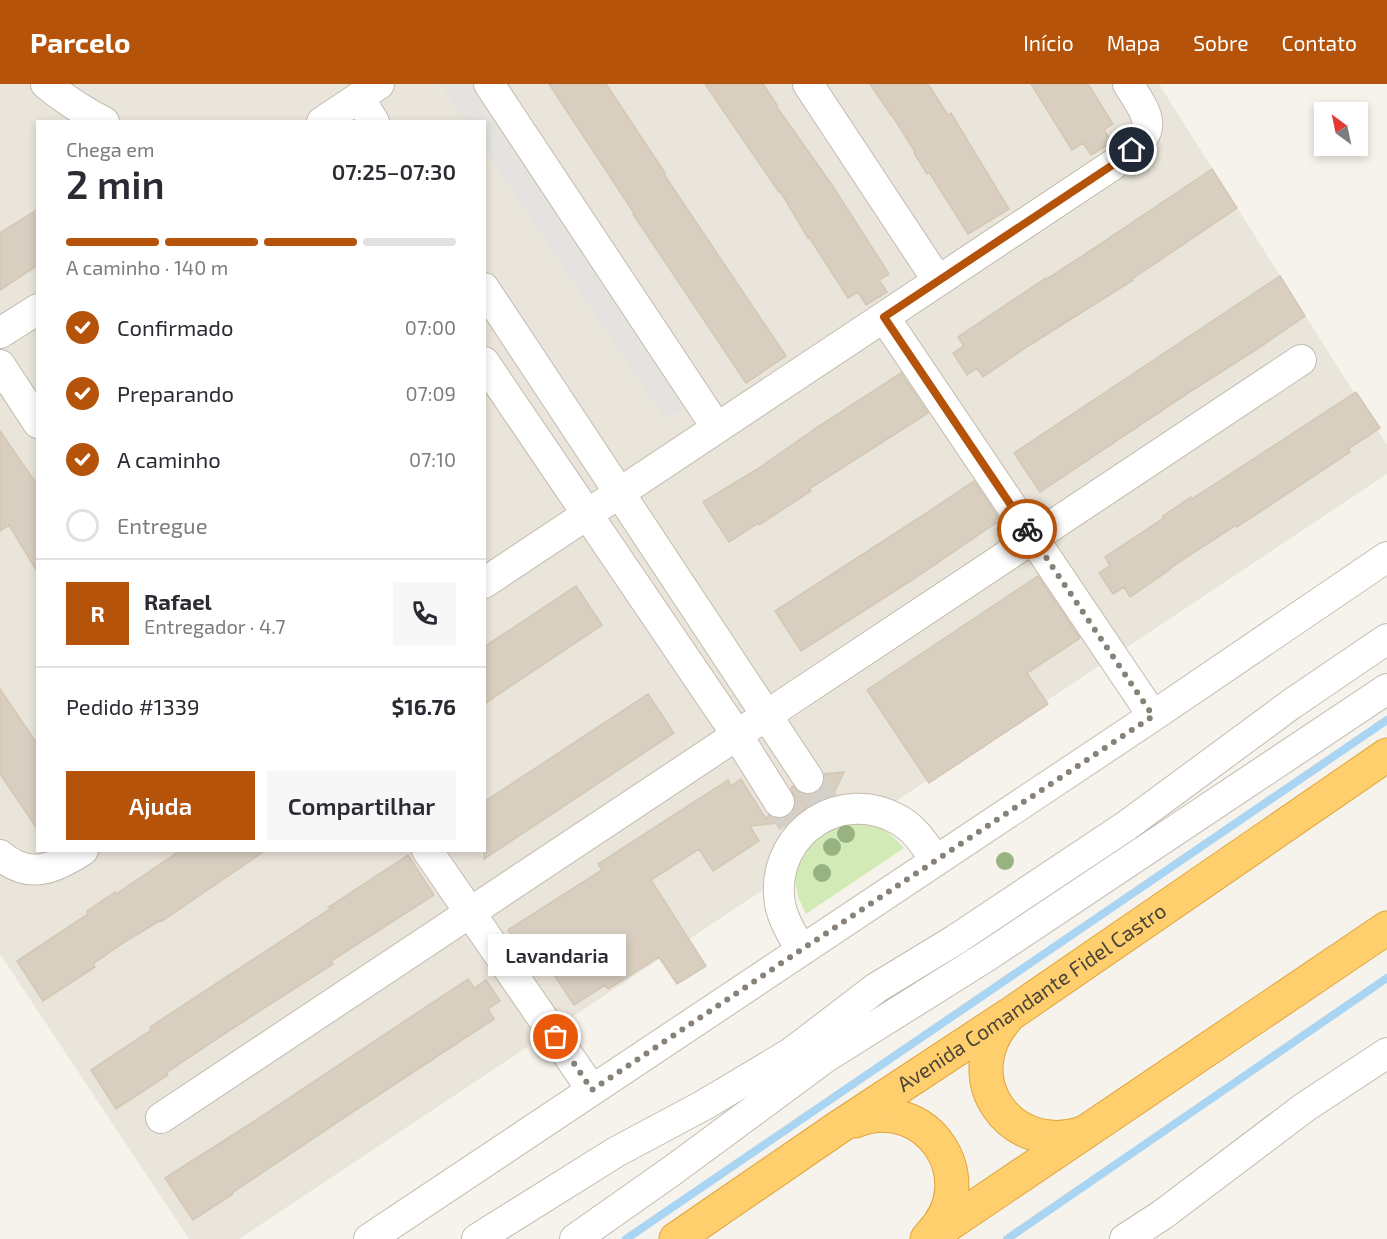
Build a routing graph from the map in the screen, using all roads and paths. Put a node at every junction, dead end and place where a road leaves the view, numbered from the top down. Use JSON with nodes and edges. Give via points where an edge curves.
{"nodes":[{"id":1,"x":46,"y":84,"type":"edge"},
{"id":2,"x":489,"y":84,"type":"edge"},
{"id":3,"x":808,"y":84,"type":"edge"},
{"id":4,"x":1128,"y":84,"type":"edge"},
{"id":5,"x":371,"y":97,"type":"edge"},
{"id":6,"x":100,"y":120,"type":"edge"},
{"id":7,"x":326,"y":120,"type":"edge"},
{"id":8,"x":939,"y":281,"type":"junction"},
{"id":9,"x":486,"y":291,"type":"edge"},
{"id":10,"x":36,"y":310,"type":"edge"},
{"id":11,"x":884,"y":317,"type":"junction"},
{"id":12,"x":0,"y":333,"type":"edge"},
{"id":13,"x":1301,"y":360,"type":"dead end"},
{"id":14,"x":0,"y":365,"type":"edge"},
{"id":15,"x":486,"y":365,"type":"edge"},
{"id":16,"x":36,"y":420,"type":"edge"},
{"id":17,"x":717,"y":428,"type":"junction"},
{"id":18,"x":620,"y":493,"type":"junction"},
{"id":19,"x":588,"y":514,"type":"junction"},
{"id":20,"x":1033,"y":538,"type":"junction"},
{"id":21,"x":1387,"y":558,"type":"edge"},
{"id":22,"x":487,"y":575,"type":"edge"},
{"id":23,"x":1387,"y":639,"type":"edge"},
{"id":24,"x":1387,"y":689,"type":"edge"},
{"id":25,"x":766,"y":715,"type":"junction"},
{"id":26,"x":1153,"y":716,"type":"junction"},
{"id":27,"x":737,"y":735,"type":"junction"},
{"id":28,"x":1387,"y":755,"type":"edge"},
{"id":29,"x":808,"y":778,"type":"tunnel mouth"},
{"id":30,"x":790,"y":819,"type":"junction"},
{"id":31,"x":80,"y":852,"type":"edge"},
{"id":32,"x":428,"y":852,"type":"edge"},
{"id":33,"x":0,"y":855,"type":"edge"},
{"id":34,"x":936,"y":860,"type":"junction"},
{"id":35,"x":470,"y":913,"type":"junction"},
{"id":36,"x":1387,"y":928,"type":"edge"},
{"id":37,"x":801,"y":950,"type":"junction"},
{"id":38,"x":1015,"y":1011,"type":"junction"},
{"id":39,"x":1387,"y":1053,"type":"edge"},
{"id":40,"x":592,"y":1090,"type":"junction"},
{"id":41,"x":704,"y":1105,"type":"junction"},
{"id":42,"x":161,"y":1118,"type":"dead end"},
{"id":43,"x":839,"y":1127,"type":"junction"},
{"id":44,"x":1092,"y":1128,"type":"junction"},
{"id":45,"x":369,"y":1239,"type":"edge"},
{"id":46,"x":477,"y":1239,"type":"edge"},
{"id":47,"x":516,"y":1239,"type":"edge"},
{"id":48,"x":574,"y":1239,"type":"edge"},
{"id":49,"x":676,"y":1239,"type":"edge"},
{"id":50,"x":927,"y":1239,"type":"edge"},
{"id":51,"x":1125,"y":1239,"type":"edge"}],
"edges":[{"from":1,"to":6,"type":"street"},
{"from":2,"to":17,"type":"street"},
{"from":3,"to":8,"type":"street"},
{"from":4,"to":8,"type":"street","via":[[1148,119],[1140,143]]},
{"from":5,"to":7,"type":"street"},
{"from":8,"to":11,"type":"street"},
{"from":9,"to":18,"type":"street"},
{"from":10,"to":12,"type":"street"},
{"from":11,"to":17,"type":"street"},
{"from":11,"to":20,"type":"street"},
{"from":13,"to":20,"type":"street"},
{"from":14,"to":16,"type":"street"},
{"from":15,"to":19,"type":"street"},
{"from":17,"to":18,"type":"street"},
{"from":18,"to":19,"type":"street"},
{"from":18,"to":25,"type":"street"},
{"from":19,"to":22,"type":"street"},
{"from":19,"to":27,"type":"street"},
{"from":20,"to":25,"type":"street"},
{"from":20,"to":26,"type":"street"},
{"from":21,"to":26,"type":"street"},
{"from":23,"to":41,"type":"street","via":[[1126,826],[956,940],[876,988],[791,1053]]},
{"from":24,"to":48,"type":"street","via":[[987,956],[826,1057]]},
{"from":25,"to":27,"type":"street"},
{"from":25,"to":29,"type":"street"},
{"from":26,"to":34,"type":"street"},
{"from":27,"to":30,"type":"street"},
{"from":27,"to":35,"type":"street"},
{"from":28,"to":38,"type":"highway","name":"Avenida Comandante Fidel Castro"},
{"from":30,"to":34,"type":"street","via":[[815,822],[828,809],[872,810],[911,829]]},
{"from":30,"to":37,"type":"street","via":[[778,890],[787,926]]},
{"from":31,"to":33,"type":"street","via":[[51,868],[37,870],[22,868]]},
{"from":32,"to":35,"type":"street"},
{"from":34,"to":37,"type":"street"},
{"from":35,"to":40,"type":"street"},
{"from":35,"to":42,"type":"street"},
{"from":36,"to":44,"type":"highway"},
{"from":37,"to":40,"type":"street"},
{"from":38,"to":43,"type":"highway","name":"Avenida Comandante Fidel Castro"},
{"from":38,"to":44,"type":"highway","via":[[993,1037],[986,1060],[988,1084],[997,1106],[1023,1130],[1046,1138],[1070,1136]]},
{"from":39,"to":51,"type":"street","via":[[1305,1107]]},
{"from":40,"to":45,"type":"street"},
{"from":41,"to":46,"type":"street","via":[[616,1152]]},
{"from":41,"to":47,"type":"street"},
{"from":43,"to":49,"type":"highway","name":"Avenida Comandante Fidel Castro"},
{"from":43,"to":50,"type":"highway","via":[[871,1116],[894,1116],[924,1129],[940,1145],[952,1176],[951,1198],[943,1220]]},
{"from":44,"to":50,"type":"highway"}]}
